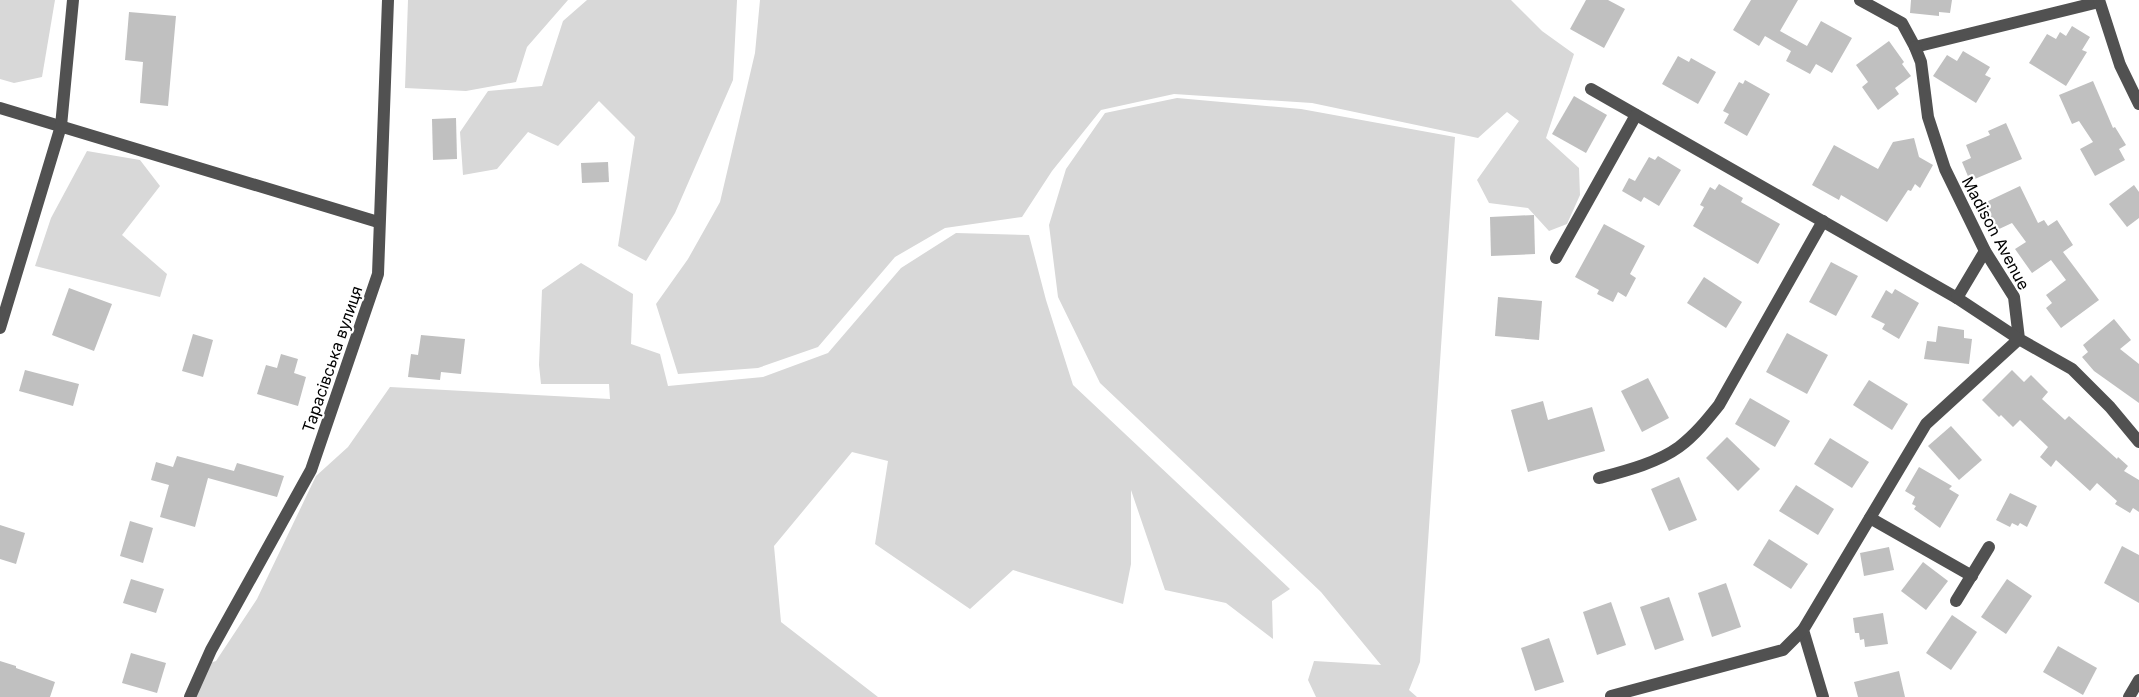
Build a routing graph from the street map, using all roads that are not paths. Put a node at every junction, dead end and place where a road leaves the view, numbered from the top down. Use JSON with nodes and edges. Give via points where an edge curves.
{"nodes":[{"id":1,"x":73,"y":0,"type":"edge"},
{"id":2,"x":388,"y":0,"type":"edge"},
{"id":3,"x":1860,"y":0,"type":"edge"},
{"id":4,"x":2099,"y":1,"type":"edge"},
{"id":5,"x":1914,"y":47,"type":"junction"},
{"id":6,"x":1592,"y":89,"type":"dead end"},
{"id":7,"x":2139,"y":104,"type":"edge"},
{"id":8,"x":0,"y":108,"type":"edge"},
{"id":9,"x":1636,"y":115,"type":"junction"},
{"id":10,"x":61,"y":126,"type":"junction"},
{"id":11,"x":1823,"y":221,"type":"junction"},
{"id":12,"x":378,"y":222,"type":"junction"},
{"id":13,"x":1985,"y":251,"type":"junction"},
{"id":14,"x":1556,"y":258,"type":"dead end"},
{"id":15,"x":1957,"y":298,"type":"junction"},
{"id":16,"x":0,"y":328,"type":"edge"},
{"id":17,"x":2019,"y":338,"type":"junction"},
{"id":18,"x":2139,"y":442,"type":"edge"},
{"id":19,"x":1599,"y":478,"type":"dead end"},
{"id":20,"x":1870,"y":518,"type":"junction"},
{"id":21,"x":1989,"y":546,"type":"dead end"},
{"id":22,"x":1972,"y":576,"type":"junction"},
{"id":23,"x":1956,"y":601,"type":"dead end"},
{"id":24,"x":1803,"y":630,"type":"junction"},
{"id":25,"x":2139,"y":680,"type":"edge"},
{"id":26,"x":1611,"y":696,"type":"edge"},
{"id":27,"x":190,"y":697,"type":"edge"},
{"id":28,"x":1823,"y":697,"type":"edge"},
{"id":29,"x":2129,"y":697,"type":"edge"}],
"edges":[{"from":1,"to":10,"type":"street"},
{"from":2,"to":12,"type":"street","name":"Тарасівська вулиця"},
{"from":3,"to":5,"type":"street","name":"Madison Avenue","via":[[1902,22]]},
{"from":4,"to":5,"type":"street"},
{"from":4,"to":7,"type":"street","via":[[2120,65]]},
{"from":5,"to":13,"type":"street","name":"Madison Avenue","via":[[1921,62],[1928,117],[1945,169]]},
{"from":6,"to":9,"type":"street"},
{"from":8,"to":10,"type":"street"},
{"from":9,"to":11,"type":"street"},
{"from":9,"to":14,"type":"street"},
{"from":10,"to":12,"type":"street"},
{"from":10,"to":16,"type":"street"},
{"from":11,"to":15,"type":"street"},
{"from":11,"to":19,"type":"street","via":[[1719,404],[1698,430],[1678,448],[1630,470]]},
{"from":12,"to":27,"type":"street","name":"Тарасівська вулиця","via":[[378,274],[311,470],[211,650]]},
{"from":13,"to":15,"type":"street"},
{"from":13,"to":17,"type":"street","name":"Madison Avenue","via":[[2014,297]]},
{"from":15,"to":17,"type":"street"},
{"from":17,"to":18,"type":"street","via":[[2072,369]]},
{"from":17,"to":20,"type":"street","via":[[1926,424]]},
{"from":20,"to":22,"type":"street"},
{"from":20,"to":24,"type":"street"},
{"from":21,"to":22,"type":"street"},
{"from":22,"to":23,"type":"street"},
{"from":24,"to":26,"type":"street","via":[[1783,650]]},
{"from":24,"to":28,"type":"street"},
{"from":25,"to":29,"type":"street"}]}
